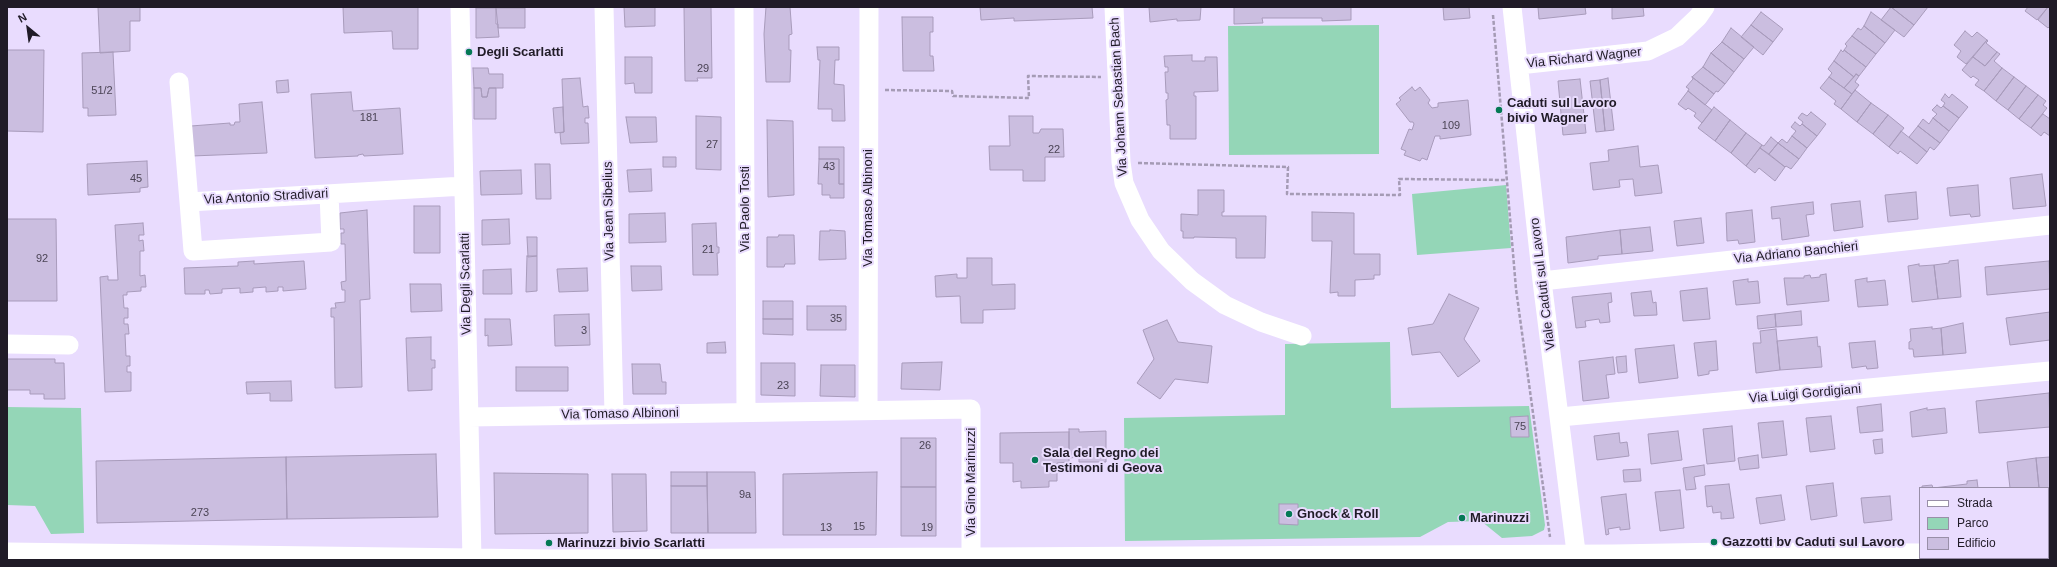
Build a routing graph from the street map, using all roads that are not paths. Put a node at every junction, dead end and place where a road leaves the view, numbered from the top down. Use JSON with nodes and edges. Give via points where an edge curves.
{"nodes":[{"id":1,"x":460,"y":7,"type":"edge"},
{"id":2,"x":604,"y":7,"type":"edge"},
{"id":3,"x":744,"y":7,"type":"edge"},
{"id":4,"x":869,"y":7,"type":"edge"},
{"id":5,"x":1114,"y":7,"type":"edge"},
{"id":6,"x":1512,"y":7,"type":"edge"},
{"id":7,"x":1705,"y":7,"type":"edge"},
{"id":8,"x":1519,"y":65,"type":"junction"},
{"id":9,"x":179,"y":82,"type":"dead end"},
{"id":10,"x":464,"y":186,"type":"junction"},
{"id":11,"x":329,"y":194,"type":"junction"},
{"id":12,"x":189,"y":202,"type":"junction"},
{"id":13,"x":2050,"y":225,"type":"edge"},
{"id":14,"x":1542,"y":281,"type":"junction"},
{"id":15,"x":1302,"y":336,"type":"dead end"},
{"id":16,"x":7,"y":344,"type":"edge"},
{"id":17,"x":69,"y":345,"type":"dead end"},
{"id":18,"x":2050,"y":371,"type":"edge"},
{"id":19,"x":971,"y":409,"type":"joint"},
{"id":20,"x":868,"y":410,"type":"junction"},
{"id":21,"x":746,"y":412,"type":"junction"},
{"id":22,"x":614,"y":414,"type":"junction"},
{"id":23,"x":469,"y":417,"type":"junction"},
{"id":24,"x":1560,"y":418,"type":"junction"},
{"id":25,"x":7,"y":552,"type":"edge"},
{"id":26,"x":971,"y":556,"type":"junction"},
{"id":27,"x":1577,"y":556,"type":"edge"},
{"id":28,"x":1918,"y":556,"type":"edge"},
{"id":29,"x":472,"y":559,"type":"edge"}],
"edges":[{"from":1,"to":10,"type":"street","name":"Via Degli Scarlatti"},
{"from":2,"to":22,"type":"street","name":"Via Jean Sibelius"},
{"from":3,"to":21,"type":"street","name":"Via Paolo Tosti"},
{"from":4,"to":20,"type":"street","name":"Via Tomaso Albinoni"},
{"from":5,"to":15,"type":"street","name":"Via Johann Sebastian Bach","via":[[1121,162],[1124,183],[1140,220],[1161,251],[1192,281],[1225,304],[1261,322]]},
{"from":6,"to":8,"type":"street","name":"Viale Caduti sul Lavoro"},
{"from":7,"to":8,"type":"street","name":"Via Richard Wagner","via":[[1677,37],[1648,51]]},
{"from":8,"to":14,"type":"street","name":"Viale Caduti sul Lavoro"},
{"from":9,"to":12,"type":"street","name":"Via Antonio Stradivari"},
{"from":10,"to":11,"type":"street","name":"Via Antonio Stradivari"},
{"from":10,"to":23,"type":"street","name":"Via Degli Scarlatti"},
{"from":11,"to":12,"type":"street","name":"Via Antonio Stradivari"},
{"from":11,"to":12,"type":"street","via":[[331,242],[193,251]]},
{"from":13,"to":14,"type":"street","name":"Via Adriano Banchieri"},
{"from":14,"to":24,"type":"street","name":"Viale Caduti sul Lavoro"},
{"from":16,"to":17,"type":"street"},
{"from":18,"to":24,"type":"street","name":"Via Luigi Gordigiani"},
{"from":19,"to":20,"type":"street","name":"Via Tomaso Albinoni"},
{"from":19,"to":26,"type":"street","name":"Via Gino Marinuzzi"},
{"from":20,"to":21,"type":"street","name":"Via Tomaso Albinoni"},
{"from":21,"to":22,"type":"street","name":"Via Tomaso Albinoni"},
{"from":22,"to":23,"type":"street","name":"Via Tomaso Albinoni"},
{"from":23,"to":29,"type":"street","name":"Via Degli Scarlatti"},
{"from":24,"to":27,"type":"street","name":"Viale Caduti sul Lavoro"},
{"from":25,"to":29,"type":"street"},
{"from":26,"to":27,"type":"street","via":[[1552,553]]},
{"from":26,"to":29,"type":"street"},
{"from":27,"to":28,"type":"street"}]}
